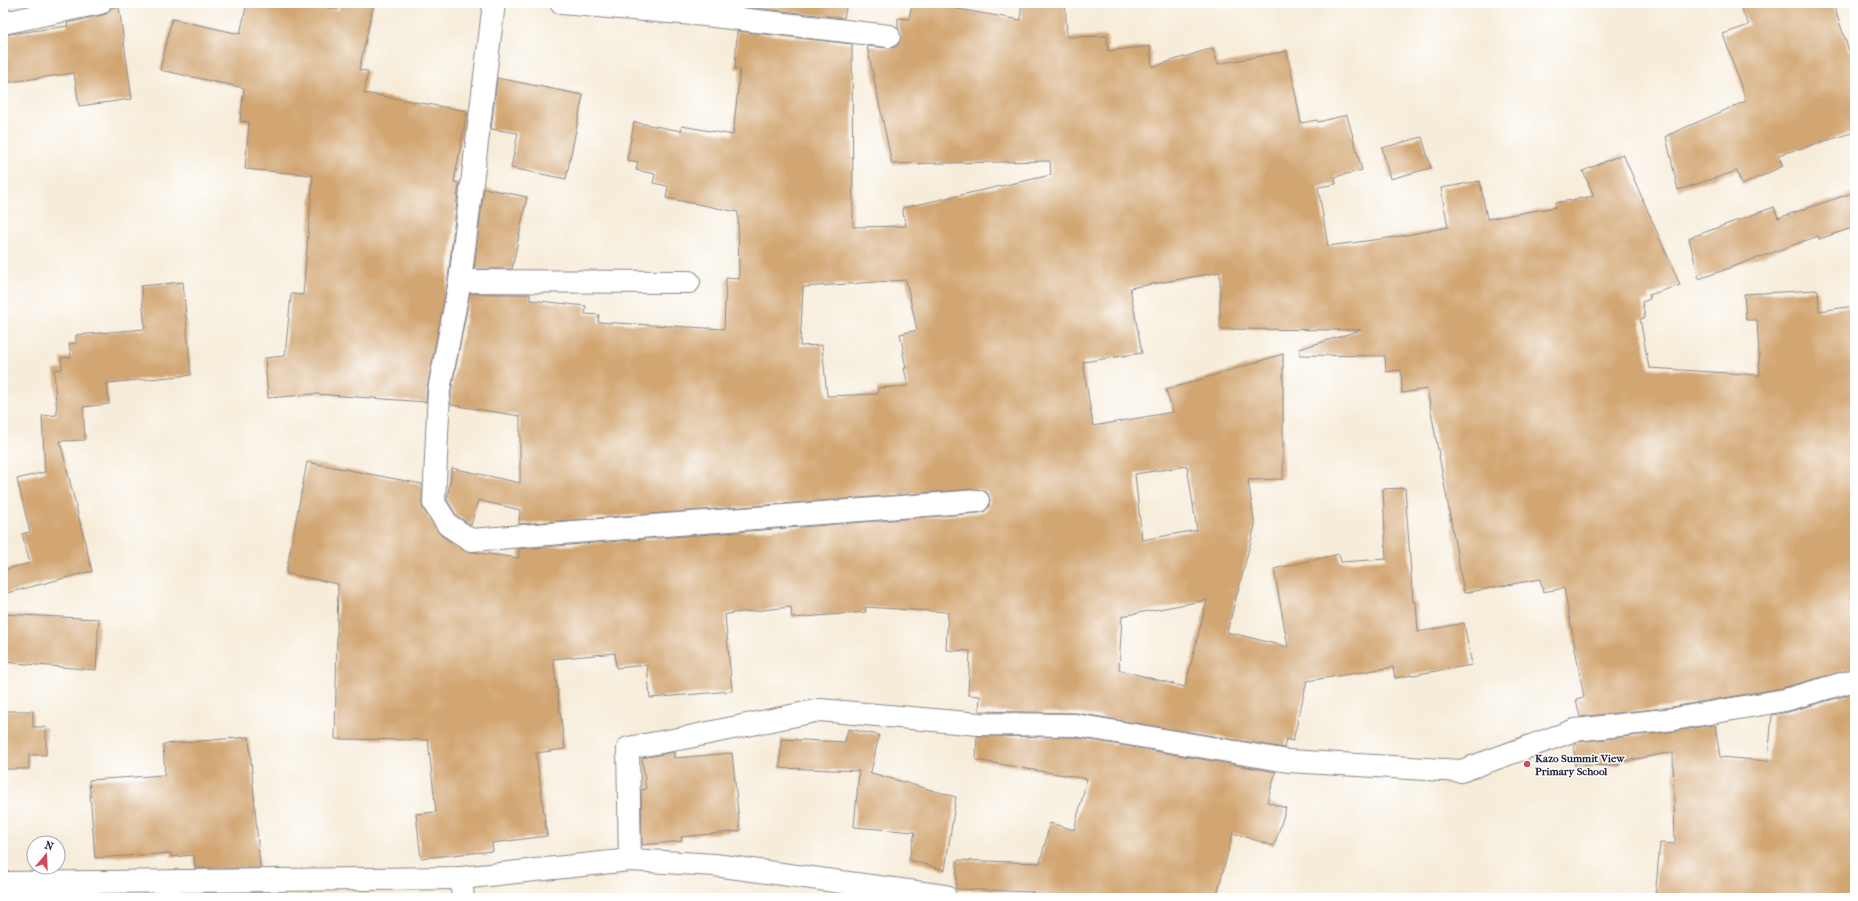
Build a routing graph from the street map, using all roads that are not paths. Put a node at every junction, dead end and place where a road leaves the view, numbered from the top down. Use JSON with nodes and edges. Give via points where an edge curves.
{"nodes":[{"id":1,"x":100,"y":3,"type":"edge"},
{"id":2,"x":494,"y":3,"type":"edge"},
{"id":3,"x":561,"y":3,"type":"edge"},
{"id":4,"x":3,"y":23,"type":"edge"},
{"id":5,"x":889,"y":36,"type":"dead end"},
{"id":6,"x":460,"y":280,"type":"junction"},
{"id":7,"x":689,"y":282,"type":"dead end"},
{"id":8,"x":978,"y":501,"type":"dead end"},
{"id":9,"x":1855,"y":680,"type":"edge"},
{"id":10,"x":630,"y":860,"type":"junction"},
{"id":11,"x":3,"y":883,"type":"edge"},
{"id":12,"x":462,"y":888,"type":"edge"},
{"id":13,"x":945,"y":896,"type":"dead end"}],
"edges":[{"from":1,"to":4,"type":"street"},
{"from":2,"to":6,"type":"street"},
{"from":3,"to":5,"type":"street","via":[[705,15]]},
{"from":6,"to":7,"type":"street"},
{"from":6,"to":8,"type":"street","via":[[439,390],[434,503],[448,525],[471,540]]},
{"from":9,"to":10,"type":"street","via":[[1785,700],[1674,719],[1575,730],[1461,771],[1288,761],[1075,726],[979,724],[820,710],[628,748]]},
{"from":10,"to":12,"type":"street"},
{"from":10,"to":13,"type":"street","via":[[715,865]]},
{"from":11,"to":12,"type":"street"}]}
